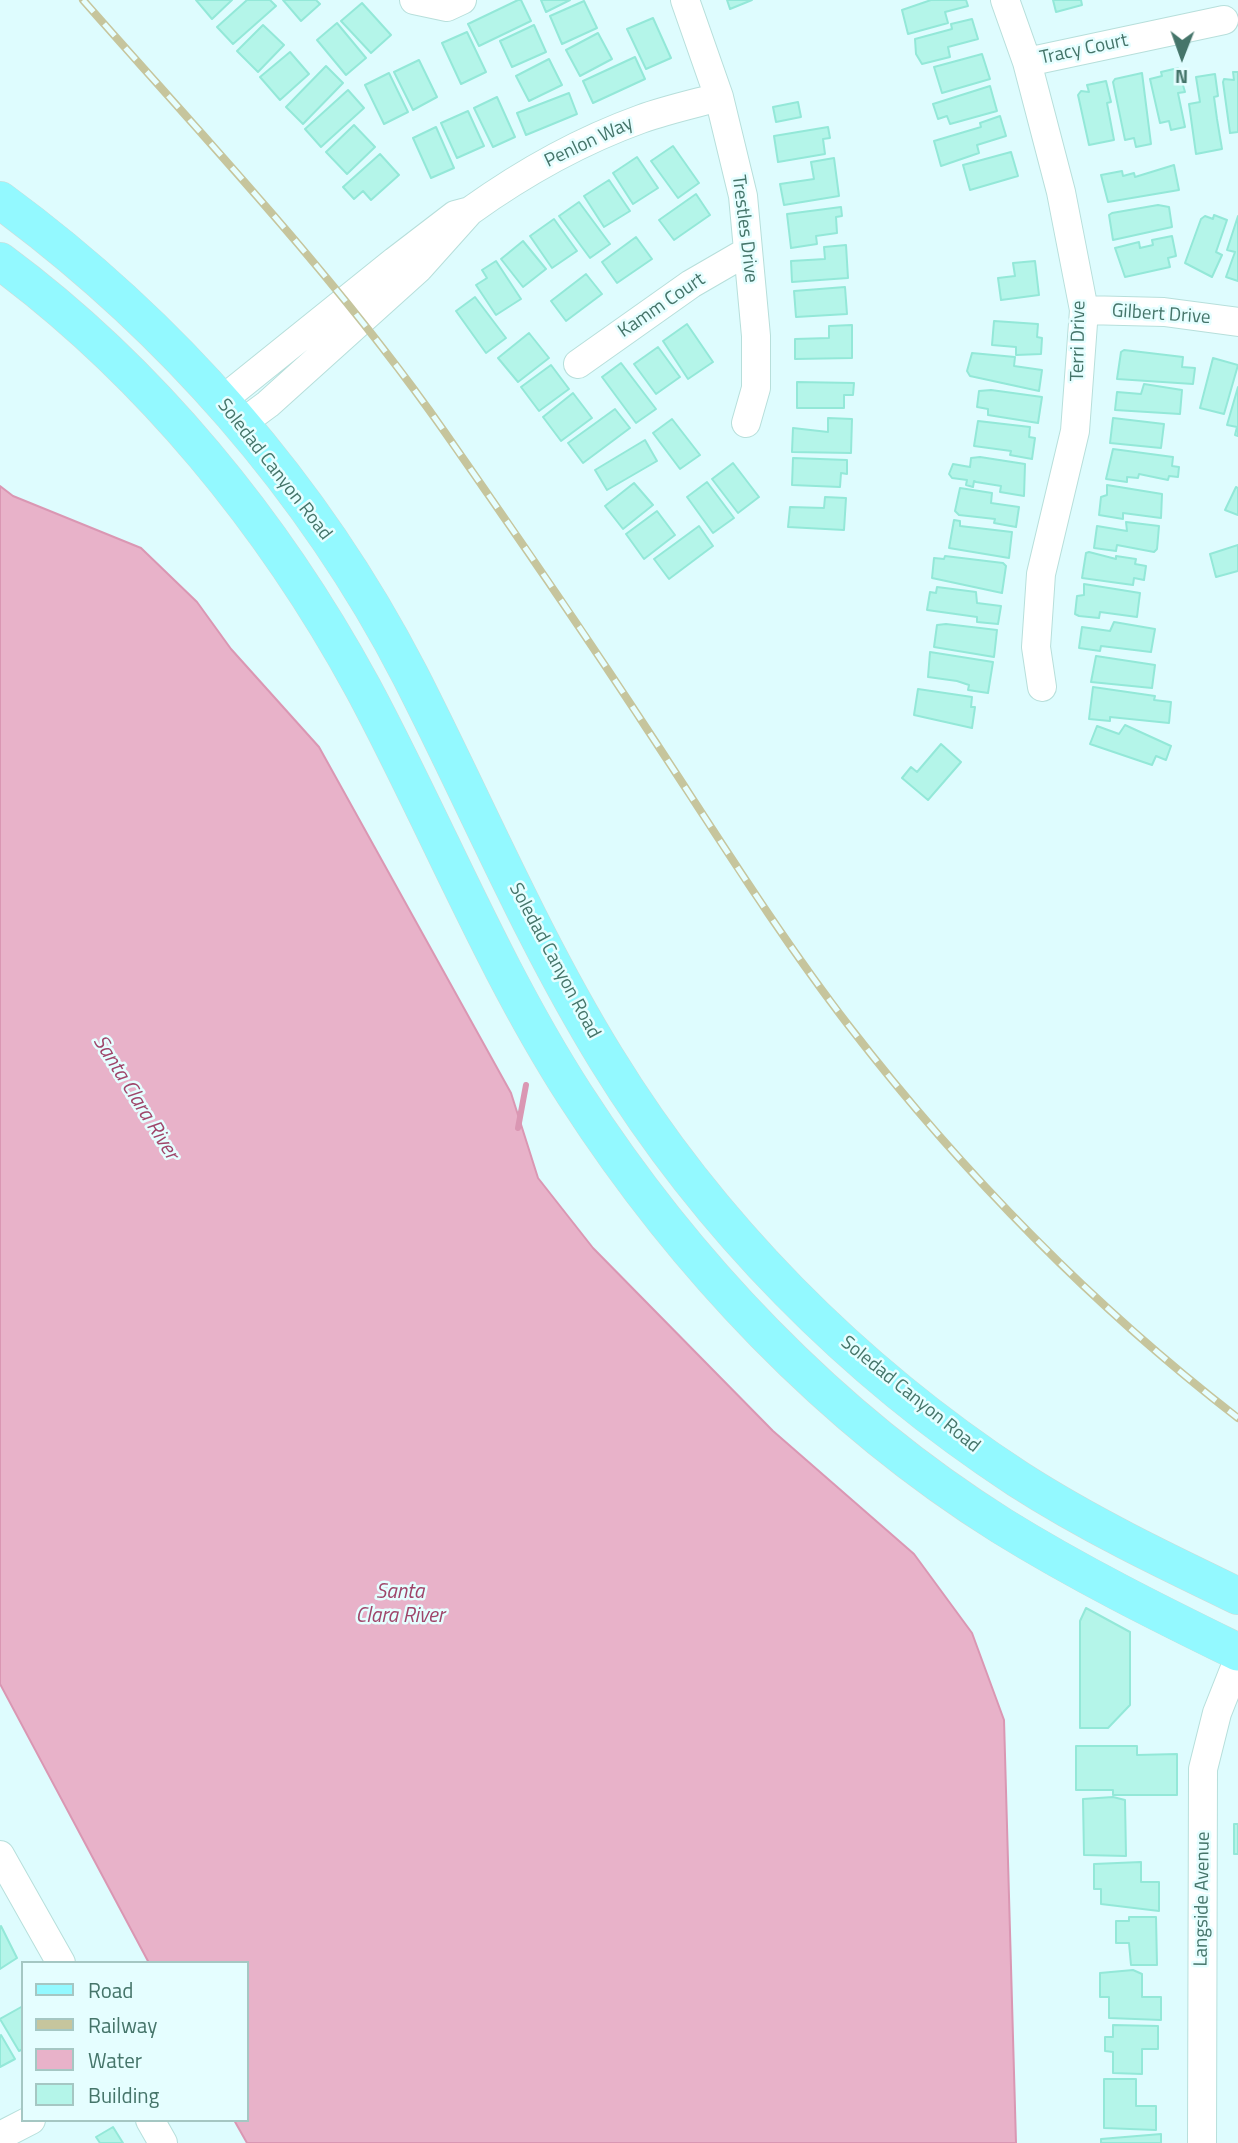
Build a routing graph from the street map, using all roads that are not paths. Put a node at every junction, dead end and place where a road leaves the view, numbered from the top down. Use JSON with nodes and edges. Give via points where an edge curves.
{"nodes":[{"id":1,"x":414,"y":0,"type":"edge"},
{"id":2,"x":462,"y":0,"type":"edge"},
{"id":3,"x":685,"y":0,"type":"edge"},
{"id":4,"x":1005,"y":0,"type":"edge"},
{"id":5,"x":1224,"y":20,"type":"dead end"},
{"id":6,"x":1027,"y":62,"type":"junction"},
{"id":7,"x":719,"y":97,"type":"junction"},
{"id":8,"x":0,"y":200,"type":"edge"},
{"id":9,"x":748,"y":251,"type":"junction"},
{"id":10,"x":7,"y":266,"type":"edge"},
{"id":11,"x":1084,"y":310,"type":"junction"},
{"id":12,"x":1238,"y":322,"type":"edge"},
{"id":13,"x":578,"y":364,"type":"dead end"},
{"id":14,"x":231,"y":412,"type":"junction"},
{"id":15,"x":746,"y":423,"type":"dead end"},
{"id":16,"x":1042,"y":687,"type":"dead end"},
{"id":17,"x":1238,"y":1595,"type":"edge"},
{"id":18,"x":1238,"y":1652,"type":"edge"},
{"id":19,"x":1238,"y":1660,"type":"edge"},
{"id":20,"x":0,"y":1855,"type":"edge"},
{"id":21,"x":60,"y":1961,"type":"edge"},
{"id":22,"x":27,"y":2122,"type":"edge"},
{"id":23,"x":151,"y":2122,"type":"edge"},
{"id":24,"x":0,"y":2136,"type":"edge"},
{"id":25,"x":163,"y":2143,"type":"edge"},
{"id":26,"x":1202,"y":2143,"type":"edge"}],
"edges":[{"from":1,"to":2,"type":"street","via":[[447,7]]},
{"from":3,"to":7,"type":"street","name":"Trestles Drive"},
{"from":4,"to":6,"type":"street","name":"Terri Drive"},
{"from":5,"to":6,"type":"street","name":"Tracy Court"},
{"from":6,"to":11,"type":"street","name":"Terri Drive","via":[[1062,192]]},
{"from":7,"to":9,"type":"street","name":"Trestles Drive","via":[[743,196]]},
{"from":7,"to":14,"type":"street","name":"Penlon Way","via":[[642,118],[520,176],[470,211],[419,268],[268,404]]},
{"from":8,"to":14,"type":"main road","name":"Soledad Canyon Road","via":[[79,261]]},
{"from":9,"to":13,"type":"street","name":"Kamm Court","via":[[691,284]]},
{"from":9,"to":15,"type":"street","name":"Trestles Drive","via":[[756,388]]},
{"from":10,"to":14,"type":"main road","via":[[76,293],[207,422],[218,427]]},
{"from":10,"to":18,"type":"main road","via":[[74,322],[158,404],[282,556],[364,689],[522,1005],[573,1092],[630,1176],[694,1255],[762,1330],[836,1400],[915,1465],[1085,1576]]},
{"from":11,"to":12,"type":"street","name":"Gilbert Drive","via":[[1164,312]]},
{"from":11,"to":16,"type":"street","name":"Terri Drive","via":[[1075,431],[1041,573],[1036,647]]},
{"from":14,"to":17,"type":"main road","name":"Soledad Canyon Road","via":[[303,503],[372,607],[574,1005],[667,1148],[724,1220],[813,1316],[964,1441],[1075,1513]]},
{"from":19,"to":26,"type":"street","name":"Langside Avenue","via":[[1217,1713],[1203,1769]]},
{"from":20,"to":21,"type":"street"},
{"from":22,"to":24,"type":"street"},
{"from":23,"to":25,"type":"street"}]}
